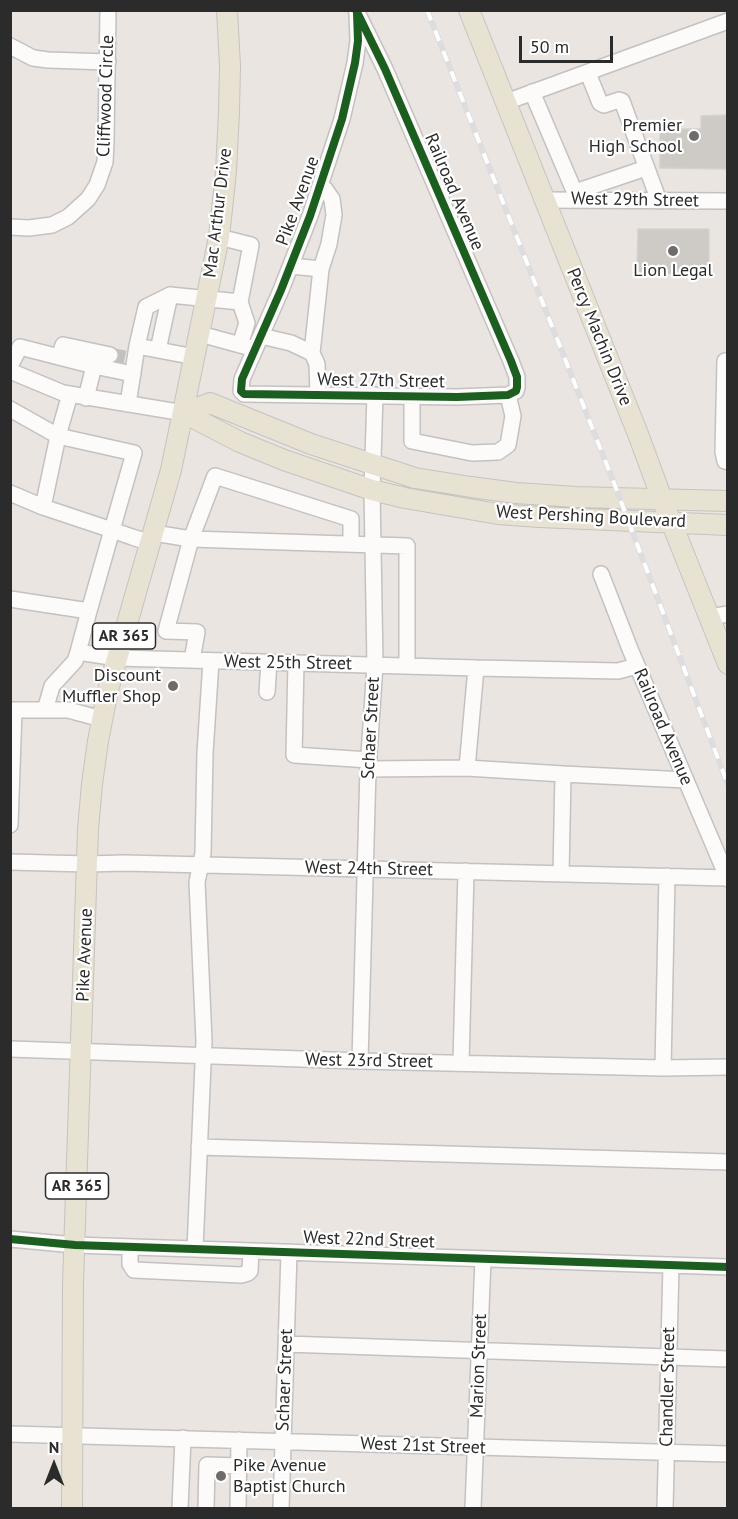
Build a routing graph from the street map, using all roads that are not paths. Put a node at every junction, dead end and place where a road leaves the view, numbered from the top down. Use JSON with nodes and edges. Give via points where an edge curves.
{"nodes":[{"id":1,"x":108,"y":10,"type":"edge"},
{"id":2,"x":227,"y":10,"type":"edge"},
{"id":3,"x":469,"y":10,"type":"edge"},
{"id":4,"x":357,"y":12,"type":"edge"},
{"id":5,"x":728,"y":21,"type":"edge"},
{"id":6,"x":10,"y":46,"type":"edge"},
{"id":7,"x":108,"y":62,"type":"junction"},
{"id":8,"x":588,"y":73,"type":"junction"},
{"id":9,"x":532,"y":92,"type":"junction"},
{"id":10,"x":506,"y":102,"type":"junction"},
{"id":11,"x":646,"y":168,"type":"junction"},
{"id":12,"x":320,"y":186,"type":"junction"},
{"id":13,"x":576,"y":196,"type":"junction"},
{"id":14,"x":543,"y":200,"type":"junction"},
{"id":15,"x":658,"y":201,"type":"junction"},
{"id":16,"x":728,"y":201,"type":"edge"},
{"id":17,"x":10,"y":227,"type":"edge"},
{"id":18,"x":219,"y":237,"type":"junction"},
{"id":19,"x":291,"y":266,"type":"junction"},
{"id":20,"x":321,"y":269,"type":"junction"},
{"id":21,"x":170,"y":295,"type":"junction"},
{"id":22,"x":206,"y":298,"type":"junction"},
{"id":23,"x":240,"y":302,"type":"junction"},
{"id":24,"x":200,"y":334,"type":"junction"},
{"id":25,"x":252,"y":343,"type":"junction"},
{"id":26,"x":158,"y":350,"type":"junction"},
{"id":27,"x":312,"y":353,"type":"junction"},
{"id":28,"x":195,"y":357,"type":"junction"},
{"id":29,"x":100,"y":358,"type":"junction"},
{"id":30,"x":134,"y":360,"type":"junction"},
{"id":31,"x":728,"y":361,"type":"edge"},
{"id":32,"x":10,"y":366,"type":"edge"},
{"id":33,"x":10,"y":371,"type":"edge"},
{"id":34,"x":513,"y":391,"type":"junction"},
{"id":35,"x":241,"y":392,"type":"joint"},
{"id":36,"x":70,"y":394,"type":"junction"},
{"id":37,"x":318,"y":395,"type":"junction"},
{"id":38,"x":375,"y":395,"type":"junction"},
{"id":39,"x":412,"y":396,"type":"junction"},
{"id":40,"x":86,"y":398,"type":"junction"},
{"id":41,"x":128,"y":404,"type":"junction"},
{"id":42,"x":10,"y":409,"type":"edge"},
{"id":43,"x":184,"y":413,"type":"junction"},
{"id":44,"x":58,"y":436,"type":"junction"},
{"id":45,"x":728,"y":462,"type":"edge"},
{"id":46,"x":373,"y":464,"type":"junction"},
{"id":47,"x":372,"y":490,"type":"junction"},
{"id":48,"x":10,"y":493,"type":"edge"},
{"id":49,"x":662,"y":499,"type":"junction"},
{"id":50,"x":728,"y":501,"type":"edge"},
{"id":51,"x":43,"y":507,"type":"junction"},
{"id":52,"x":671,"y":522,"type":"junction"},
{"id":53,"x":728,"y":525,"type":"edge"},
{"id":54,"x":112,"y":530,"type":"junction"},
{"id":55,"x":152,"y":538,"type":"junction"},
{"id":56,"x":190,"y":539,"type":"junction"},
{"id":57,"x":351,"y":544,"type":"junction"},
{"id":58,"x":373,"y":544,"type":"junction"},
{"id":59,"x":601,"y":574,"type":"dead end"},
{"id":60,"x":10,"y":599,"type":"edge"},
{"id":61,"x":89,"y":611,"type":"junction"},
{"id":62,"x":718,"y":615,"type":"edge"},
{"id":63,"x":78,"y":652,"type":"junction"},
{"id":64,"x":117,"y":658,"type":"junction"},
{"id":65,"x":192,"y":660,"type":"junction"},
{"id":66,"x":211,"y":661,"type":"junction"},
{"id":67,"x":268,"y":662,"type":"junction"},
{"id":68,"x":727,"y":662,"type":"edge"},
{"id":69,"x":296,"y":663,"type":"junction"},
{"id":70,"x":375,"y":665,"type":"junction"},
{"id":71,"x":407,"y":666,"type":"junction"},
{"id":72,"x":638,"y":666,"type":"junction"},
{"id":73,"x":476,"y":669,"type":"junction"},
{"id":74,"x":267,"y":692,"type":"dead end"},
{"id":75,"x":12,"y":710,"type":"edge"},
{"id":76,"x":45,"y":710,"type":"junction"},
{"id":77,"x":102,"y":719,"type":"junction"},
{"id":78,"x":369,"y":765,"type":"junction"},
{"id":79,"x":467,"y":768,"type":"junction"},
{"id":80,"x":563,"y":774,"type":"junction"},
{"id":81,"x":686,"y":780,"type":"junction"},
{"id":82,"x":10,"y":825,"type":"edge"},
{"id":83,"x":10,"y":862,"type":"edge"},
{"id":84,"x":87,"y":864,"type":"junction"},
{"id":85,"x":200,"y":865,"type":"junction"},
{"id":86,"x":367,"y":869,"type":"junction"},
{"id":87,"x":466,"y":871,"type":"junction"},
{"id":88,"x":561,"y":874,"type":"junction"},
{"id":89,"x":667,"y":876,"type":"junction"},
{"id":90,"x":727,"y":878,"type":"edge"},
{"id":91,"x":10,"y":1048,"type":"edge"},
{"id":92,"x":82,"y":1051,"type":"junction"},
{"id":93,"x":203,"y":1056,"type":"junction"},
{"id":94,"x":360,"y":1061,"type":"junction"},
{"id":95,"x":461,"y":1063,"type":"junction"},
{"id":96,"x":728,"y":1067,"type":"edge"},
{"id":97,"x":663,"y":1068,"type":"junction"},
{"id":98,"x":199,"y":1147,"type":"junction"},
{"id":99,"x":728,"y":1162,"type":"edge"},
{"id":100,"x":10,"y":1239,"type":"edge"},
{"id":101,"x":75,"y":1245,"type":"junction"},
{"id":102,"x":130,"y":1247,"type":"junction"},
{"id":103,"x":195,"y":1249,"type":"junction"},
{"id":104,"x":251,"y":1251,"type":"junction"},
{"id":105,"x":289,"y":1252,"type":"junction"},
{"id":106,"x":483,"y":1259,"type":"junction"},
{"id":107,"x":671,"y":1265,"type":"junction"},
{"id":108,"x":728,"y":1267,"type":"edge"},
{"id":109,"x":286,"y":1344,"type":"junction"},
{"id":110,"x":480,"y":1351,"type":"junction"},
{"id":111,"x":669,"y":1358,"type":"junction"},
{"id":112,"x":728,"y":1359,"type":"edge"},
{"id":113,"x":10,"y":1434,"type":"edge"},
{"id":114,"x":73,"y":1436,"type":"junction"},
{"id":115,"x":183,"y":1438,"type":"junction"},
{"id":116,"x":239,"y":1440,"type":"junction"},
{"id":117,"x":283,"y":1442,"type":"junction"},
{"id":118,"x":476,"y":1447,"type":"junction"},
{"id":119,"x":667,"y":1453,"type":"junction"},
{"id":120,"x":728,"y":1454,"type":"edge"},
{"id":121,"x":238,"y":1466,"type":"junction"},
{"id":122,"x":72,"y":1509,"type":"edge"},
{"id":123,"x":180,"y":1509,"type":"edge"},
{"id":124,"x":206,"y":1509,"type":"edge"},
{"id":125,"x":238,"y":1509,"type":"edge"},
{"id":126,"x":281,"y":1509,"type":"edge"},
{"id":127,"x":473,"y":1509,"type":"edge"},
{"id":128,"x":665,"y":1509,"type":"edge"}],
"edges":[{"from":1,"to":7,"type":"street","name":"Cliffwood Circle"},
{"from":2,"to":18,"type":"main road","name":"Mac Arthur Drive","number":"AR 365","via":[[229,112]]},
{"from":3,"to":10,"type":"main road","name":"Percy Machin Drive"},
{"from":4,"to":12,"type":"street","name":"Pike Avenue","via":[[358,40],[352,79]]},
{"from":4,"to":34,"type":"street","name":"Railroad Avenue","via":[[511,361],[517,377]]},
{"from":5,"to":8,"type":"street"},
{"from":6,"to":7,"type":"street","via":[[33,58]]},
{"from":7,"to":17,"type":"street","name":"Cliffwood Circle","via":[[105,162],[97,185],[78,209],[52,225]]},
{"from":8,"to":9,"type":"street"},
{"from":8,"to":11,"type":"street","via":[[600,103],[622,101]]},
{"from":9,"to":10,"type":"street"},
{"from":9,"to":13,"type":"street"},
{"from":10,"to":14,"type":"main road","name":"Percy Machin Drive"},
{"from":11,"to":13,"type":"street"},
{"from":11,"to":15,"type":"street"},
{"from":12,"to":19,"type":"street","name":"Pike Avenue"},
{"from":12,"to":20,"type":"street","via":[[332,199],[334,215]]},
{"from":13,"to":14,"type":"street","name":"West 29th Street"},
{"from":13,"to":15,"type":"street","name":"West 29th Street"},
{"from":14,"to":49,"type":"main road","name":"Percy Machin Drive"},
{"from":15,"to":16,"type":"street","name":"West 29th Street"},
{"from":18,"to":22,"type":"main road","name":"Mac Arthur Drive","number":"AR 365"},
{"from":18,"to":23,"type":"street","via":[[251,245]]},
{"from":19,"to":20,"type":"street"},
{"from":19,"to":25,"type":"street","name":"Pike Avenue"},
{"from":20,"to":27,"type":"street"},
{"from":21,"to":22,"type":"street"},
{"from":21,"to":26,"type":"street"},
{"from":21,"to":30,"type":"street","via":[[146,307]]},
{"from":22,"to":23,"type":"street"},
{"from":22,"to":24,"type":"main road","name":"Mac Arthur Drive","number":"AR 365"},
{"from":23,"to":25,"type":"street"},
{"from":24,"to":25,"type":"street"},
{"from":24,"to":28,"type":"main road","name":"Mac Arthur Drive","number":"AR 365"},
{"from":25,"to":27,"type":"street","via":[[291,343]]},
{"from":25,"to":35,"type":"street","name":"Pike Avenue"},
{"from":26,"to":28,"type":"street"},
{"from":26,"to":30,"type":"street"},
{"from":27,"to":37,"type":"street","via":[[317,364]]},
{"from":28,"to":43,"type":"main road","name":"Mac Arthur Drive","number":"AR 365"},
{"from":29,"to":30,"type":"street"},
{"from":29,"to":32,"type":"street","via":[[58,357],[20,347]]},
{"from":29,"to":40,"type":"street"},
{"from":30,"to":41,"type":"street"},
{"from":31,"to":45,"type":"street","via":[[723,452]]},
{"from":33,"to":36,"type":"street","name":"West Pershing Boulevard"},
{"from":34,"to":39,"type":"street","name":"West 27th Street"},
{"from":34,"to":39,"type":"street","name":"Railroad Avenue","via":[[508,445],[498,452],[472,453],[412,441]]},
{"from":35,"to":37,"type":"street","name":"West 27th Street"},
{"from":36,"to":40,"type":"street","name":"West Pershing Boulevard"},
{"from":36,"to":44,"type":"street"},
{"from":37,"to":38,"type":"street","name":"West 27th Street"},
{"from":38,"to":39,"type":"street","name":"West 27th Street"},
{"from":38,"to":46,"type":"street","name":"Schaer Street"},
{"from":40,"to":41,"type":"street","name":"West Pershing Boulevard"},
{"from":41,"to":43,"type":"street","name":"West Pershing Boulevard"},
{"from":42,"to":44,"type":"street"},
{"from":43,"to":46,"type":"main road","name":"West Pershing Boulevard","via":[[210,403]]},
{"from":43,"to":47,"type":"main road","name":"West Pershing Boulevard","via":[[240,442]]},
{"from":43,"to":55,"type":"main road","name":"Pike Avenue","number":"AR 365"},
{"from":44,"to":51,"type":"street"},
{"from":44,"to":54,"type":"street","via":[[134,453]]},
{"from":46,"to":47,"type":"street","name":"Schaer Street"},
{"from":46,"to":49,"type":"main road","name":"West Pershing Boulevard","via":[[415,478],[516,493]]},
{"from":47,"to":52,"type":"main road","name":"West Pershing Boulevard","via":[[498,514]]},
{"from":47,"to":58,"type":"street","name":"Schaer Street"},
{"from":48,"to":51,"type":"street"},
{"from":49,"to":50,"type":"main road","name":"West Pershing Boulevard"},
{"from":49,"to":52,"type":"main road","name":"Percy Machin Drive"},
{"from":51,"to":54,"type":"street"},
{"from":52,"to":53,"type":"main road","name":"West Pershing Boulevard"},
{"from":52,"to":62,"type":"main road","name":"Percy Machin Drive"},
{"from":54,"to":55,"type":"street"},
{"from":54,"to":61,"type":"street"},
{"from":55,"to":56,"type":"street"},
{"from":55,"to":64,"type":"main road","name":"Pike Avenue","number":"AR 365"},
{"from":56,"to":57,"type":"street"},
{"from":56,"to":57,"type":"street","via":[[215,476],[351,519]]},
{"from":56,"to":65,"type":"street","via":[[166,630],[197,632]]},
{"from":57,"to":58,"type":"street"},
{"from":58,"to":70,"type":"street","name":"Schaer Street"},
{"from":58,"to":71,"type":"street","via":[[407,546]]},
{"from":59,"to":72,"type":"street","name":"Railroad Avenue"},
{"from":60,"to":61,"type":"street"},
{"from":61,"to":63,"type":"street"},
{"from":62,"to":68,"type":"main road","name":"Percy Machin Drive"},
{"from":63,"to":64,"type":"street","name":"West 25th Street"},
{"from":63,"to":76,"type":"street","via":[[75,661],[52,686]]},
{"from":64,"to":65,"type":"street","name":"West 25th Street"},
{"from":64,"to":77,"type":"main road","name":"Pike Avenue","number":"AR 365"},
{"from":65,"to":66,"type":"street","name":"West 25th Street"},
{"from":66,"to":67,"type":"street","name":"West 25th Street"},
{"from":66,"to":85,"type":"street"},
{"from":67,"to":69,"type":"street","name":"West 25th Street"},
{"from":67,"to":74,"type":"street"},
{"from":69,"to":70,"type":"street","name":"West 25th Street"},
{"from":69,"to":78,"type":"street","via":[[294,755]]},
{"from":70,"to":71,"type":"street","name":"West 25th Street"},
{"from":70,"to":78,"type":"street","name":"Schaer Street"},
{"from":71,"to":73,"type":"street","name":"West 25th Street"},
{"from":72,"to":73,"type":"street","name":"West 25th Street","via":[[618,671]]},
{"from":72,"to":81,"type":"street","name":"Railroad Avenue"},
{"from":73,"to":79,"type":"street"},
{"from":75,"to":76,"type":"street"},
{"from":75,"to":82,"type":"street"},
{"from":76,"to":77,"type":"street"},
{"from":77,"to":84,"type":"main road","name":"Pike Avenue","number":"AR 365","via":[[92,784]]},
{"from":78,"to":79,"type":"street"},
{"from":78,"to":86,"type":"street","name":"Schaer Street"},
{"from":79,"to":80,"type":"street"},
{"from":80,"to":81,"type":"street"},
{"from":80,"to":88,"type":"street"},
{"from":81,"to":90,"type":"street","name":"Railroad Avenue"},
{"from":83,"to":84,"type":"street","name":"West 24th Street"},
{"from":84,"to":85,"type":"street","name":"West 24th Street"},
{"from":84,"to":92,"type":"main road","name":"Pike Avenue","number":"AR 365"},
{"from":85,"to":86,"type":"street","name":"West 24th Street"},
{"from":85,"to":93,"type":"street","via":[[197,882]]},
{"from":86,"to":87,"type":"street","name":"West 24th Street"},
{"from":86,"to":94,"type":"street","name":"Schaer Street"},
{"from":87,"to":88,"type":"street","name":"West 24th Street"},
{"from":87,"to":95,"type":"street"},
{"from":88,"to":89,"type":"street","name":"West 24th Street"},
{"from":89,"to":90,"type":"street","name":"West 24th Street"},
{"from":89,"to":97,"type":"street"},
{"from":91,"to":92,"type":"street","name":"West 23rd Street"},
{"from":92,"to":93,"type":"street","name":"West 23rd Street"},
{"from":92,"to":101,"type":"main road","name":"Pike Avenue","number":"AR 365"},
{"from":93,"to":94,"type":"street","name":"West 23rd Street"},
{"from":93,"to":98,"type":"street"},
{"from":94,"to":95,"type":"street","name":"West 23rd Street"},
{"from":95,"to":97,"type":"street","name":"West 23rd Street"},
{"from":96,"to":97,"type":"street","name":"West 23rd Street"},
{"from":98,"to":99,"type":"street"},
{"from":98,"to":103,"type":"street"},
{"from":100,"to":101,"type":"street","name":"West 22nd Street"},
{"from":101,"to":102,"type":"street","name":"West 22nd Street"},
{"from":101,"to":114,"type":"main road","name":"Pike Avenue","number":"AR 365"},
{"from":102,"to":103,"type":"street","name":"West 22nd Street"},
{"from":102,"to":104,"type":"street","via":[[134,1270],[241,1275],[249,1274]]},
{"from":103,"to":104,"type":"street","name":"West 22nd Street"},
{"from":104,"to":105,"type":"street","name":"West 22nd Street"},
{"from":105,"to":106,"type":"street","name":"West 22nd Street"},
{"from":105,"to":109,"type":"street","name":"Schaer Street"},
{"from":106,"to":107,"type":"street","name":"West 22nd Street"},
{"from":106,"to":110,"type":"street","name":"Marion Street"},
{"from":107,"to":108,"type":"street","name":"West 22nd Street"},
{"from":107,"to":111,"type":"street","name":"Chandler Street"},
{"from":109,"to":110,"type":"street"},
{"from":109,"to":117,"type":"street","name":"Schaer Street"},
{"from":110,"to":111,"type":"street"},
{"from":110,"to":118,"type":"street","name":"Marion Street"},
{"from":111,"to":112,"type":"street"},
{"from":111,"to":119,"type":"street","name":"Chandler Street"},
{"from":113,"to":114,"type":"street","name":"West 21st Street"},
{"from":114,"to":115,"type":"street","name":"West 21st Street"},
{"from":114,"to":122,"type":"main road","name":"Pike Avenue","number":"AR 365"},
{"from":115,"to":116,"type":"street","name":"West 21st Street"},
{"from":115,"to":123,"type":"street"},
{"from":116,"to":117,"type":"street","name":"West 21st Street"},
{"from":116,"to":121,"type":"street"},
{"from":117,"to":118,"type":"street","name":"West 21st Street"},
{"from":117,"to":126,"type":"street","name":"Schaer Street"},
{"from":118,"to":119,"type":"street","name":"West 21st Street"},
{"from":118,"to":127,"type":"street","name":"Marion Street"},
{"from":119,"to":120,"type":"street","name":"West 21st Street"},
{"from":119,"to":128,"type":"street","name":"Chandler Street"},
{"from":121,"to":124,"type":"street","via":[[207,1465]]},
{"from":121,"to":125,"type":"street"}]}
